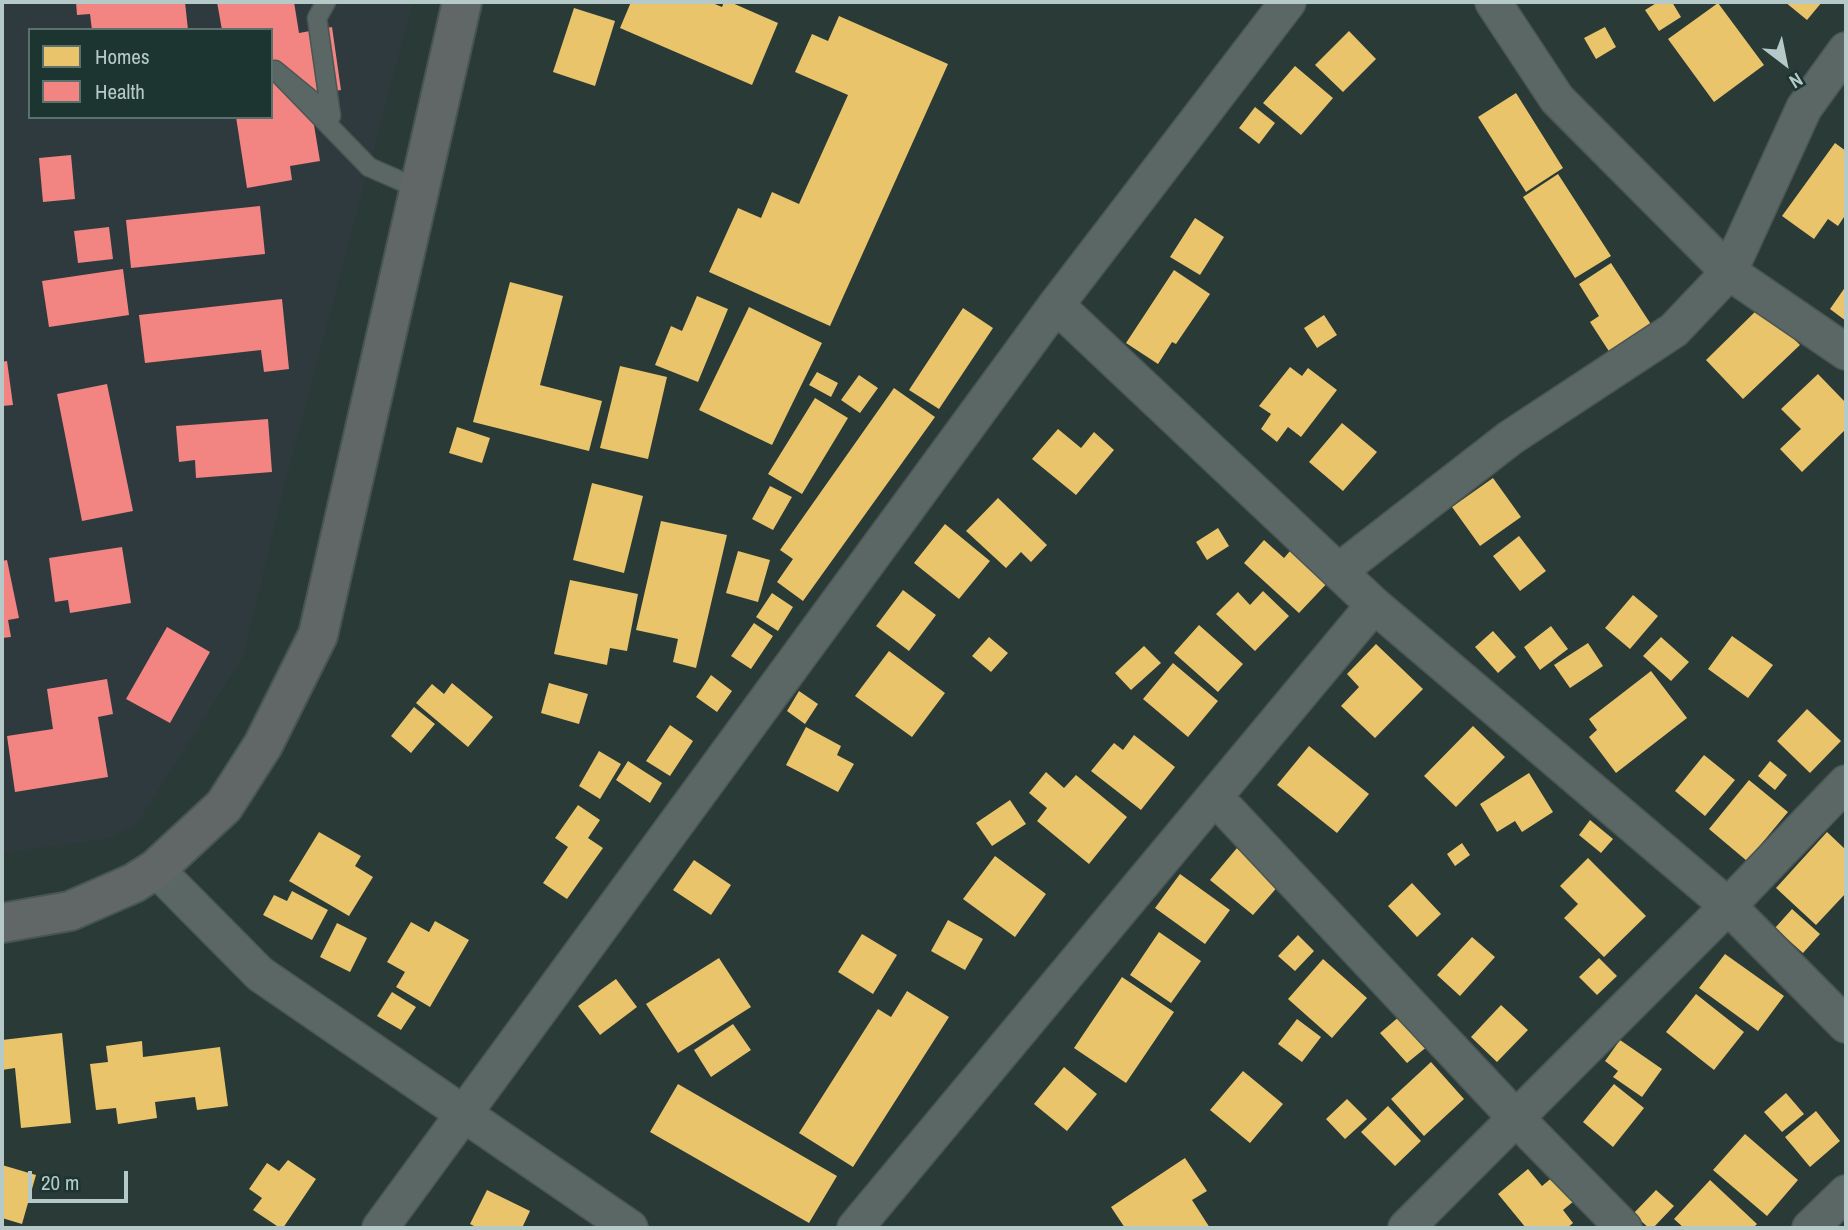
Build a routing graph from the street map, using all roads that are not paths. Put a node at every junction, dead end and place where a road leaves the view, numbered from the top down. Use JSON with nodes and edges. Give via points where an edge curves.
{"nodes":[{"id":1,"x":326,"y":2,"type":"edge"},
{"id":2,"x":462,"y":2,"type":"edge"},
{"id":3,"x":1288,"y":2,"type":"edge"},
{"id":4,"x":1493,"y":2,"type":"edge"},
{"id":5,"x":1846,"y":50,"type":"edge"},
{"id":6,"x":419,"y":189,"type":"junction"},
{"id":7,"x":1729,"y":272,"type":"junction"},
{"id":8,"x":1056,"y":305,"type":"junction"},
{"id":9,"x":1846,"y":352,"type":"edge"},
{"id":10,"x":1339,"y":571,"type":"junction"},
{"id":11,"x":1374,"y":605,"type":"junction"},
{"id":12,"x":1846,"y":783,"type":"edge"},
{"id":13,"x":1228,"y":811,"type":"dead end"},
{"id":14,"x":156,"y":869,"type":"junction"},
{"id":15,"x":1728,"y":906,"type":"junction"},
{"id":16,"x":2,"y":923,"type":"edge"},
{"id":17,"x":1846,"y":1025,"type":"edge"},
{"id":18,"x":465,"y":1115,"type":"junction"},
{"id":19,"x":1515,"y":1116,"type":"junction"},
{"id":20,"x":1846,"y":1193,"type":"edge"},
{"id":21,"x":380,"y":1228,"type":"edge"},
{"id":22,"x":630,"y":1228,"type":"edge"},
{"id":23,"x":855,"y":1228,"type":"edge"},
{"id":24,"x":1406,"y":1228,"type":"edge"},
{"id":25,"x":1624,"y":1228,"type":"edge"},
{"id":26,"x":1810,"y":1228,"type":"edge"}],
"edges":[{"from":1,"to":6,"type":"lane","via":[[317,18],[331,116],[275,70],[369,167]]},
{"from":2,"to":6,"type":"highway"},
{"from":3,"to":8,"type":"street"},
{"from":4,"to":7,"type":"street","via":[[1557,99]]},
{"from":5,"to":7,"type":"street","via":[[1804,108]]},
{"from":6,"to":14,"type":"highway","via":[[318,635],[263,745],[224,806]]},
{"from":7,"to":9,"type":"street"},
{"from":7,"to":10,"type":"street","via":[[1674,330],[1510,438]]},
{"from":8,"to":10,"type":"street"},
{"from":8,"to":18,"type":"street"},
{"from":10,"to":11,"type":"street"},
{"from":11,"to":15,"type":"street"},
{"from":11,"to":23,"type":"street"},
{"from":12,"to":15,"type":"street"},
{"from":13,"to":19,"type":"street"},
{"from":14,"to":16,"type":"highway","via":[[70,911]]},
{"from":14,"to":18,"type":"street","via":[[260,974]]},
{"from":15,"to":17,"type":"street"},
{"from":15,"to":19,"type":"street"},
{"from":18,"to":21,"type":"street"},
{"from":18,"to":22,"type":"street"},
{"from":19,"to":24,"type":"street"},
{"from":19,"to":25,"type":"street"},
{"from":20,"to":26,"type":"street"}]}
